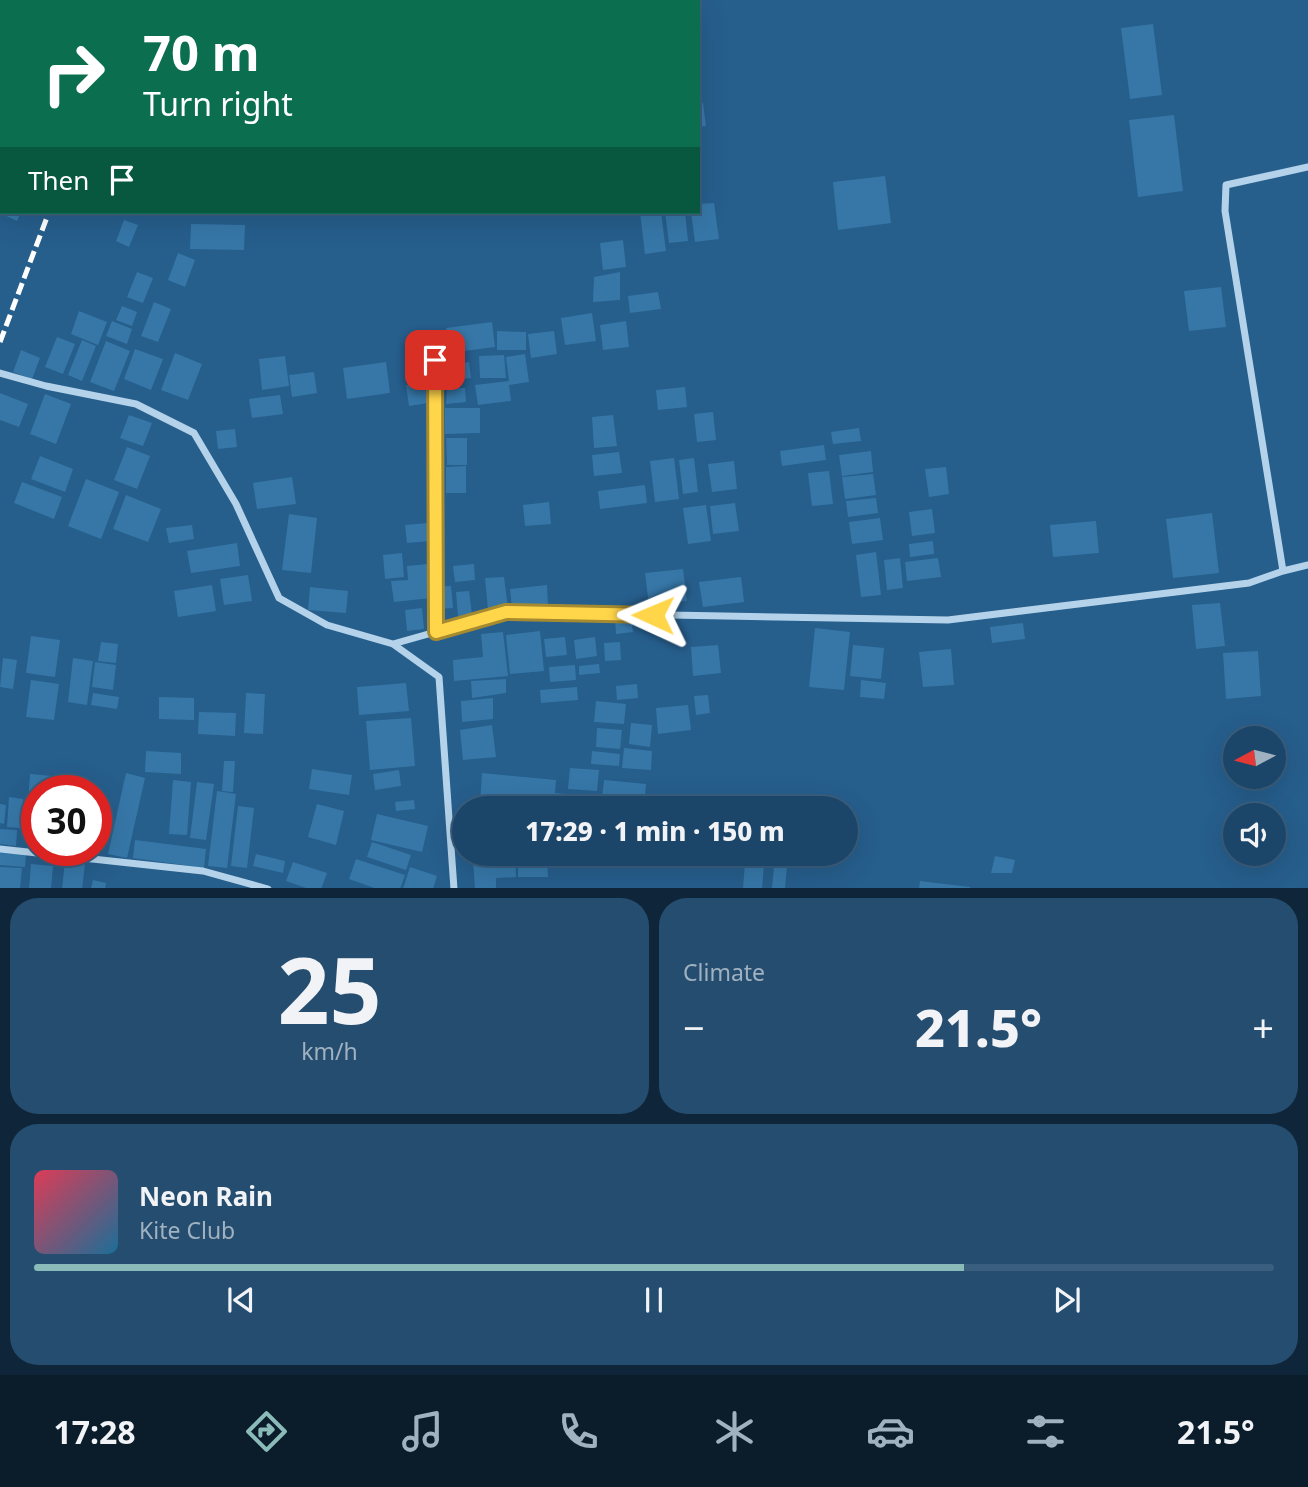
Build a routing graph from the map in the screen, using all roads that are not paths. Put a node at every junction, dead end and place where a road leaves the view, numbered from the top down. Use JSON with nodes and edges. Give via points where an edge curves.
{"nodes":[{"id":1,"x":1308,"y":167,"type":"edge"},
{"id":2,"x":435,"y":360,"type":"dead end"},
{"id":3,"x":0,"y":373,"type":"edge"},
{"id":4,"x":1308,"y":565,"type":"edge"},
{"id":5,"x":1283,"y":571,"type":"junction"},
{"id":6,"x":436,"y":632,"type":"junction"},
{"id":7,"x":393,"y":644,"type":"junction"},
{"id":8,"x":0,"y":849,"type":"edge"},
{"id":9,"x":268,"y":888,"type":"edge"},
{"id":10,"x":454,"y":888,"type":"edge"}],
"edges":[{"from":1,"to":5,"type":"street","via":[[1226,185],[1225,211]]},
{"from":2,"to":6,"type":"street"},
{"from":3,"to":7,"type":"street","via":[[136,404],[194,433],[236,504],[279,598],[327,625]]},
{"from":4,"to":5,"type":"street"},
{"from":5,"to":6,"type":"street","via":[[1249,583],[948,620],[506,612]]},
{"from":6,"to":7,"type":"street"},
{"from":7,"to":10,"type":"street","via":[[439,677]]},
{"from":8,"to":9,"type":"street","via":[[204,871]]}]}
